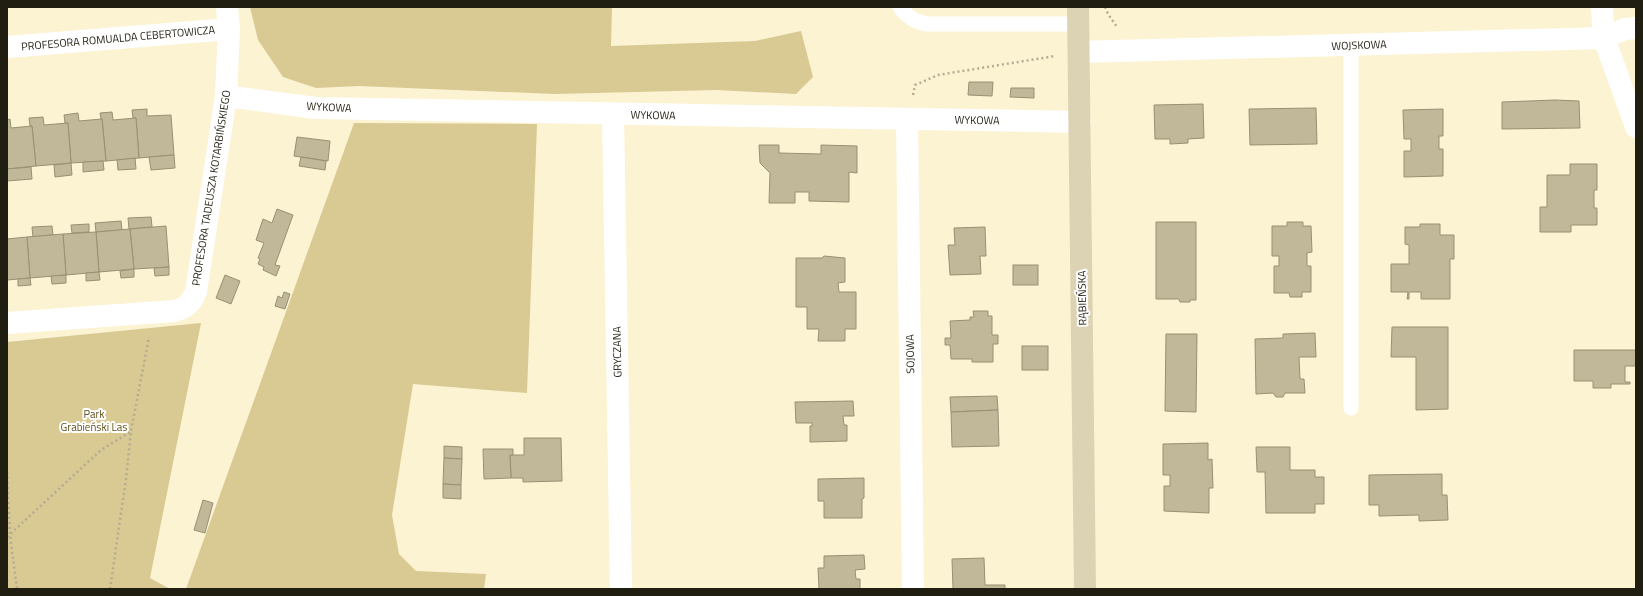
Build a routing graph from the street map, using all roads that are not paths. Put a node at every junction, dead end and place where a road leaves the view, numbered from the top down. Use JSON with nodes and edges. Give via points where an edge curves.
{"nodes":[{"id":1,"x":227,"y":7,"type":"edge"},
{"id":2,"x":900,"y":7,"type":"edge"},
{"id":3,"x":1602,"y":7,"type":"edge"},
{"id":4,"x":1078,"y":15,"type":"edge"},
{"id":5,"x":1636,"y":28,"type":"edge"},
{"id":6,"x":229,"y":29,"type":"junction"},
{"id":7,"x":1604,"y":38,"type":"junction"},
{"id":8,"x":1351,"y":45,"type":"junction"},
{"id":9,"x":7,"y":47,"type":"edge"},
{"id":10,"x":1079,"y":52,"type":"junction"},
{"id":11,"x":226,"y":96,"type":"junction"},
{"id":12,"x":613,"y":114,"type":"junction"},
{"id":13,"x":907,"y":119,"type":"junction"},
{"id":14,"x":1080,"y":122,"type":"junction"},
{"id":15,"x":1636,"y":127,"type":"edge"},
{"id":16,"x":7,"y":323,"type":"edge"},
{"id":17,"x":1352,"y":408,"type":"dead end"},
{"id":18,"x":621,"y":589,"type":"edge"},
{"id":19,"x":913,"y":589,"type":"edge"},
{"id":20,"x":1085,"y":589,"type":"edge"}],
"edges":[{"from":1,"to":6,"type":"street","name":"PROFESORA TADEUSZA KOTARBIŃSKIEGO"},
{"from":2,"to":4,"type":"lane","via":[[914,20],[926,24]]},
{"from":3,"to":7,"type":"street"},
{"from":4,"to":10,"type":"street","name":"RĄBIEŃSKA"},
{"from":5,"to":7,"type":"street","name":"WOJSKOWA"},
{"from":6,"to":9,"type":"street","name":"PROFESORA ROMUALDA CEBERTOWICZA"},
{"from":6,"to":11,"type":"street","name":"PROFESORA TADEUSZA KOTARBIŃSKIEGO"},
{"from":7,"to":8,"type":"street","name":"WOJSKOWA"},
{"from":7,"to":15,"type":"street"},
{"from":8,"to":10,"type":"street","name":"WOJSKOWA"},
{"from":8,"to":17,"type":"lane"},
{"from":10,"to":14,"type":"street","name":"RĄBIEŃSKA"},
{"from":11,"to":12,"type":"street","name":"WYKOWA","via":[[316,108]]},
{"from":11,"to":16,"type":"street","name":"PROFESORA TADEUSZA KOTARBIŃSKIEGO","via":[[196,292],[191,302],[181,309],[154,313]]},
{"from":12,"to":13,"type":"street","name":"WYKOWA"},
{"from":12,"to":18,"type":"street","name":"GRYCZANA"},
{"from":13,"to":14,"type":"street","name":"WYKOWA"},
{"from":13,"to":19,"type":"street","name":"SOJOWA"},
{"from":14,"to":20,"type":"street","name":"RĄBIEŃSKA"}]}
